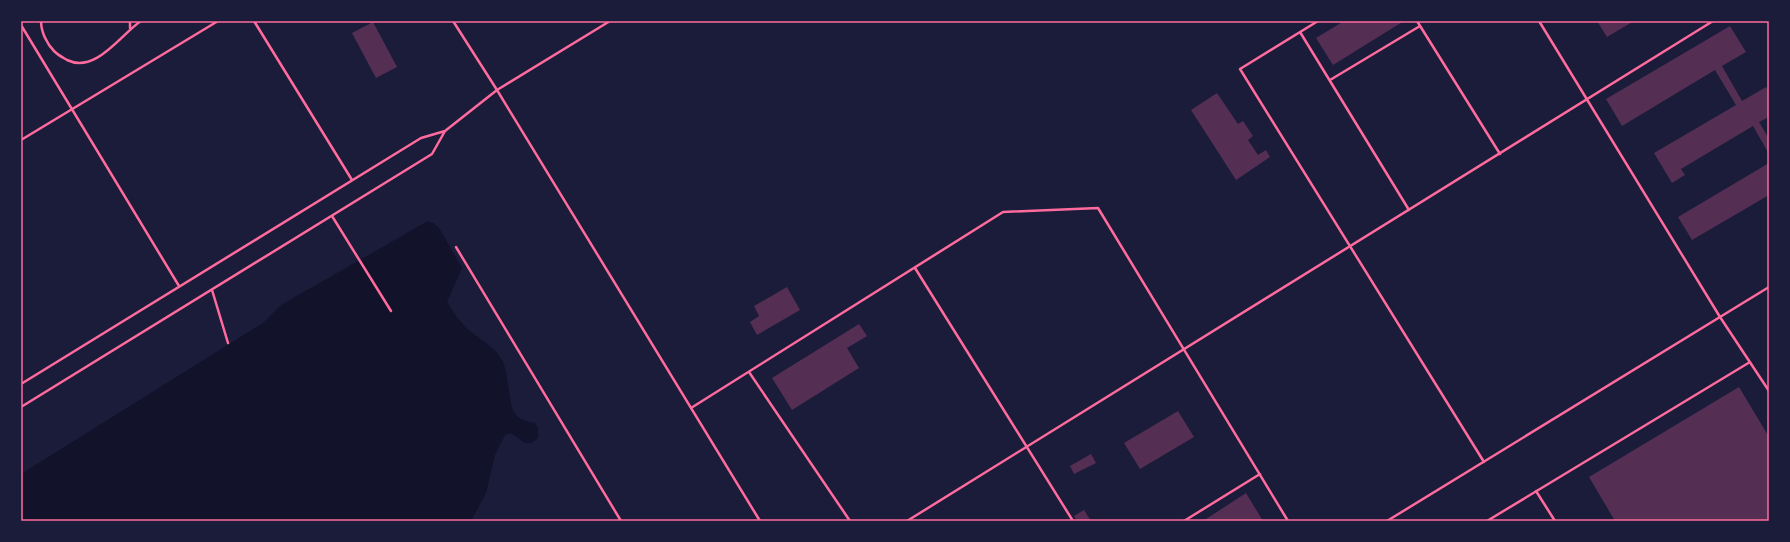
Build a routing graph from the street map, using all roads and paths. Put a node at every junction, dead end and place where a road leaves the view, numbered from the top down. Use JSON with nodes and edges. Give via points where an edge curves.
{"nodes":[{"id":1,"x":41,"y":21,"type":"edge"},
{"id":2,"x":130,"y":21,"type":"edge"},
{"id":3,"x":141,"y":21,"type":"edge"},
{"id":4,"x":218,"y":21,"type":"edge"},
{"id":5,"x":254,"y":21,"type":"edge"},
{"id":6,"x":453,"y":21,"type":"edge"},
{"id":7,"x":610,"y":21,"type":"edge"},
{"id":8,"x":1318,"y":21,"type":"edge"},
{"id":9,"x":1417,"y":21,"type":"edge"},
{"id":10,"x":1539,"y":21,"type":"edge"},
{"id":11,"x":1713,"y":21,"type":"edge"},
{"id":12,"x":21,"y":25,"type":"edge"},
{"id":13,"x":1420,"y":26,"type":"junction"},
{"id":14,"x":130,"y":28,"type":"junction"},
{"id":15,"x":1300,"y":32,"type":"junction"},
{"id":16,"x":1330,"y":80,"type":"junction"},
{"id":17,"x":498,"y":90,"type":"junction"},
{"id":18,"x":1587,"y":99,"type":"junction"},
{"id":19,"x":72,"y":109,"type":"junction"},
{"id":20,"x":445,"y":131,"type":"junction"},
{"id":21,"x":21,"y":140,"type":"edge"},
{"id":22,"x":1500,"y":154,"type":"junction"},
{"id":23,"x":352,"y":180,"type":"junction"},
{"id":24,"x":1409,"y":210,"type":"junction"},
{"id":25,"x":332,"y":216,"type":"junction"},
{"id":26,"x":1350,"y":246,"type":"junction"},
{"id":27,"x":456,"y":247,"type":"dead end"},
{"id":28,"x":915,"y":268,"type":"junction"},
{"id":29,"x":179,"y":286,"type":"junction"},
{"id":30,"x":1769,"y":287,"type":"edge"},
{"id":31,"x":212,"y":290,"type":"junction"},
{"id":32,"x":391,"y":311,"type":"dead end"},
{"id":33,"x":1720,"y":317,"type":"junction"},
{"id":34,"x":228,"y":343,"type":"dead end"},
{"id":35,"x":1184,"y":349,"type":"junction"},
{"id":36,"x":1750,"y":362,"type":"junction"},
{"id":37,"x":749,"y":372,"type":"junction"},
{"id":38,"x":21,"y":384,"type":"edge"},
{"id":39,"x":1769,"y":391,"type":"edge"},
{"id":40,"x":21,"y":407,"type":"edge"},
{"id":41,"x":691,"y":408,"type":"junction"},
{"id":42,"x":1027,"y":447,"type":"junction"},
{"id":43,"x":1484,"y":462,"type":"junction"},
{"id":44,"x":1260,"y":474,"type":"junction"},
{"id":45,"x":1536,"y":491,"type":"junction"},
{"id":46,"x":621,"y":521,"type":"edge"},
{"id":47,"x":760,"y":521,"type":"edge"},
{"id":48,"x":850,"y":521,"type":"edge"},
{"id":49,"x":907,"y":521,"type":"edge"},
{"id":50,"x":1073,"y":521,"type":"edge"},
{"id":51,"x":1184,"y":521,"type":"edge"},
{"id":52,"x":1288,"y":521,"type":"edge"},
{"id":53,"x":1387,"y":521,"type":"edge"},
{"id":54,"x":1487,"y":521,"type":"edge"},
{"id":55,"x":1555,"y":521,"type":"edge"}],
"edges":[{"from":1,"to":14,"type":"path","via":[[48,44],[56,54],[70,61],[85,62],[99,57]]},
{"from":2,"to":14,"type":"path"},
{"from":3,"to":14,"type":"path"},
{"from":4,"to":19,"type":"lane"},
{"from":5,"to":23,"type":"lane"},
{"from":6,"to":17,"type":"lane"},
{"from":7,"to":17,"type":"lane"},
{"from":8,"to":15,"type":"lane"},
{"from":9,"to":13,"type":"lane"},
{"from":10,"to":18,"type":"lane"},
{"from":11,"to":18,"type":"lane"},
{"from":12,"to":19,"type":"lane"},
{"from":13,"to":16,"type":"lane"},
{"from":13,"to":22,"type":"lane"},
{"from":15,"to":16,"type":"lane"},
{"from":15,"to":26,"type":"lane","via":[[1240,69]]},
{"from":16,"to":24,"type":"lane"},
{"from":17,"to":20,"type":"lane"},
{"from":17,"to":41,"type":"lane"},
{"from":18,"to":22,"type":"lane"},
{"from":18,"to":33,"type":"lane"},
{"from":19,"to":21,"type":"lane"},
{"from":19,"to":29,"type":"lane"},
{"from":20,"to":23,"type":"lane","via":[[421,138]]},
{"from":20,"to":25,"type":"lane","via":[[432,154]]},
{"from":22,"to":24,"type":"lane"},
{"from":23,"to":29,"type":"lane"},
{"from":24,"to":26,"type":"lane"},
{"from":25,"to":31,"type":"lane"},
{"from":25,"to":32,"type":"lane"},
{"from":26,"to":35,"type":"lane"},
{"from":26,"to":43,"type":"lane"},
{"from":27,"to":46,"type":"lane"},
{"from":28,"to":35,"type":"lane","via":[[1003,212],[1098,208]]},
{"from":28,"to":37,"type":"lane"},
{"from":28,"to":42,"type":"lane"},
{"from":29,"to":38,"type":"lane"},
{"from":30,"to":33,"type":"lane"},
{"from":31,"to":34,"type":"lane"},
{"from":31,"to":40,"type":"lane"},
{"from":33,"to":36,"type":"lane"},
{"from":33,"to":43,"type":"lane"},
{"from":35,"to":42,"type":"lane"},
{"from":35,"to":44,"type":"lane"},
{"from":36,"to":39,"type":"lane"},
{"from":36,"to":45,"type":"lane"},
{"from":37,"to":41,"type":"lane"},
{"from":37,"to":48,"type":"lane"},
{"from":41,"to":47,"type":"lane"},
{"from":42,"to":49,"type":"lane"},
{"from":42,"to":50,"type":"lane"},
{"from":43,"to":53,"type":"lane"},
{"from":44,"to":51,"type":"lane"},
{"from":44,"to":52,"type":"lane"},
{"from":45,"to":54,"type":"lane"},
{"from":45,"to":55,"type":"lane"}]}
